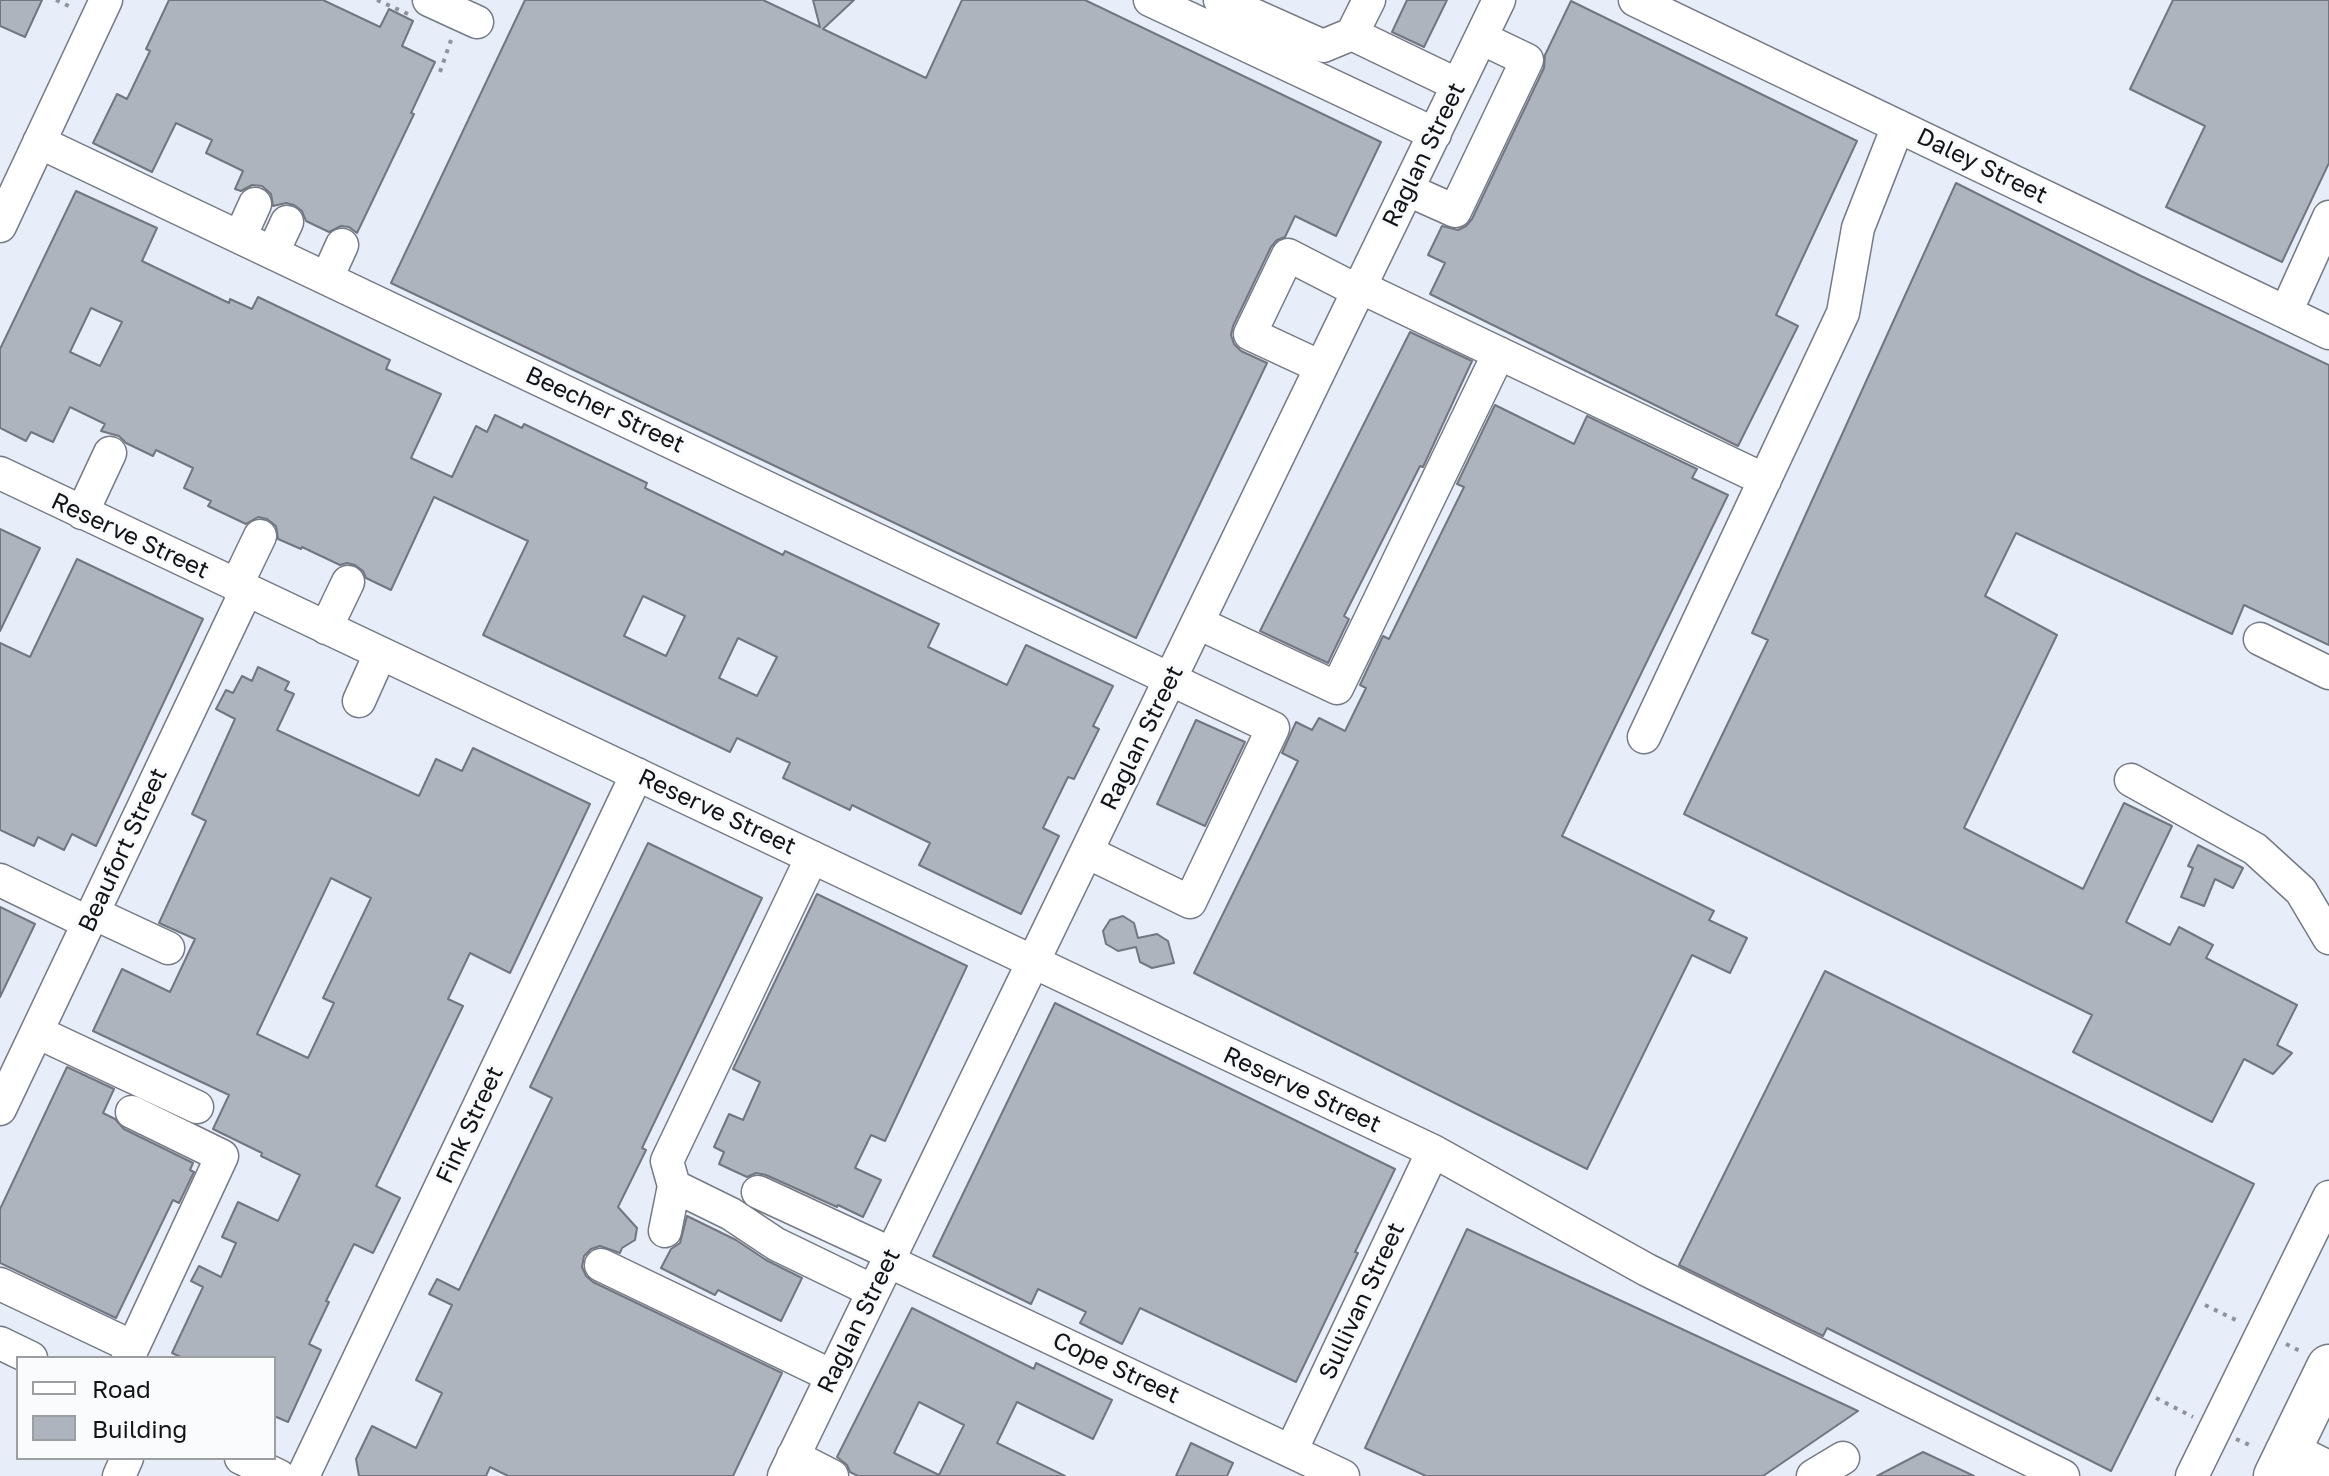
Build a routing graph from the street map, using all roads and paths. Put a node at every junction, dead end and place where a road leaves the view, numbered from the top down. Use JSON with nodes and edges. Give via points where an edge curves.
{"nodes":[{"id":1,"x":106,"y":0,"type":"edge"},
{"id":2,"x":429,"y":0,"type":"edge"},
{"id":3,"x":1150,"y":0,"type":"edge"},
{"id":4,"x":1220,"y":0,"type":"edge"},
{"id":5,"x":1369,"y":0,"type":"edge"},
{"id":6,"x":1499,"y":0,"type":"edge"},
{"id":7,"x":1635,"y":0,"type":"edge"},
{"id":8,"x":477,"y":22,"type":"dead end"},
{"id":9,"x":1352,"y":34,"type":"junction"},
{"id":10,"x":1481,"y":38,"type":"junction"},
{"id":11,"x":1458,"y":85,"type":"junction"},
{"id":12,"x":1898,"y":126,"type":"junction"},
{"id":13,"x":1435,"y":134,"type":"junction"},
{"id":14,"x":39,"y":142,"type":"junction"},
{"id":15,"x":1408,"y":190,"type":"junction"},
{"id":16,"x":255,"y":204,"type":"dead end"},
{"id":17,"x":2329,"y":217,"type":"edge"},
{"id":18,"x":287,"y":222,"type":"dead end"},
{"id":19,"x":0,"y":226,"type":"edge"},
{"id":20,"x":240,"y":237,"type":"junction"},
{"id":21,"x":342,"y":245,"type":"dead end"},
{"id":22,"x":273,"y":252,"type":"junction"},
{"id":23,"x":327,"y":278,"type":"junction"},
{"id":24,"x":1359,"y":289,"type":"junction"},
{"id":25,"x":2286,"y":312,"type":"junction"},
{"id":26,"x":2329,"y":333,"type":"edge"},
{"id":27,"x":1499,"y":353,"type":"junction"},
{"id":28,"x":1321,"y":367,"type":"junction"},
{"id":29,"x":110,"y":453,"type":"dead end"},
{"id":30,"x":0,"y":473,"type":"edge"},
{"id":31,"x":1765,"y":480,"type":"junction"},
{"id":32,"x":82,"y":513,"type":"junction"},
{"id":33,"x":260,"y":536,"type":"dead end"},
{"id":34,"x":348,"y":582,"type":"dead end"},
{"id":35,"x":241,"y":589,"type":"junction"},
{"id":36,"x":1198,"y":623,"type":"junction"},
{"id":37,"x":326,"y":628,"type":"junction"},
{"id":38,"x":2260,"y":639,"type":"dead end"},
{"id":39,"x":380,"y":654,"type":"junction"},
{"id":40,"x":2329,"y":673,"type":"edge"},
{"id":41,"x":1170,"y":679,"type":"junction"},
{"id":42,"x":359,"y":701,"type":"dead end"},
{"id":43,"x":1644,"y":737,"type":"dead end"},
{"id":44,"x":637,"y":774,"type":"junction"},
{"id":45,"x":2131,"y":780,"type":"dead end"},
{"id":46,"x":1087,"y":852,"type":"junction"},
{"id":47,"x":812,"y":857,"type":"junction"},
{"id":48,"x":0,"y":880,"type":"edge"},
{"id":49,"x":91,"y":918,"type":"junction"},
{"id":50,"x":2329,"y":938,"type":"edge"},
{"id":51,"x":168,"y":948,"type":"dead end"},
{"id":52,"x":1033,"y":963,"type":"junction"},
{"id":53,"x":37,"y":1032,"type":"junction"},
{"id":54,"x":197,"y":1107,"type":"dead end"},
{"id":55,"x":0,"y":1109,"type":"edge"},
{"id":56,"x":132,"y":1112,"type":"dead end"},
{"id":57,"x":1433,"y":1151,"type":"junction"},
{"id":58,"x":674,"y":1186,"type":"junction"},
{"id":59,"x":758,"y":1192,"type":"dead end"},
{"id":60,"x":2329,"y":1197,"type":"edge"},
{"id":61,"x":665,"y":1231,"type":"dead end"},
{"id":62,"x":890,"y":1257,"type":"junction"},
{"id":63,"x":601,"y":1265,"type":"dead end"},
{"id":64,"x":0,"y":1284,"type":"edge"},
{"id":65,"x":873,"y":1291,"type":"junction"},
{"id":66,"x":0,"y":1343,"type":"edge"},
{"id":67,"x":130,"y":1352,"type":"edge"},
{"id":68,"x":27,"y":1356,"type":"edge"},
{"id":69,"x":2329,"y":1367,"type":"edge"},
{"id":70,"x":832,"y":1376,"type":"junction"},
{"id":71,"x":1291,"y":1451,"type":"junction"},
{"id":72,"x":1843,"y":1458,"type":"dead end"},
{"id":73,"x":242,"y":1465,"type":"edge"},
{"id":74,"x":2282,"y":1465,"type":"edge"},
{"id":75,"x":789,"y":1466,"type":"edge"},
{"id":76,"x":2329,"y":1474,"type":"edge"},
{"id":77,"x":279,"y":1476,"type":"edge"},
{"id":78,"x":303,"y":1476,"type":"edge"},
{"id":79,"x":832,"y":1476,"type":"edge"},
{"id":80,"x":1343,"y":1476,"type":"edge"},
{"id":81,"x":1813,"y":1476,"type":"edge"},
{"id":82,"x":2063,"y":1476,"type":"edge"},
{"id":83,"x":2192,"y":1476,"type":"edge"}],
"edges":[{"from":1,"to":14,"type":"street"},
{"from":2,"to":8,"type":"street"},
{"from":3,"to":13,"type":"street"},
{"from":4,"to":9,"type":"street","via":[[1323,46]]},
{"from":5,"to":9,"type":"street"},
{"from":6,"to":10,"type":"street","name":"Raglan Street"},
{"from":7,"to":12,"type":"street","name":"Daley Street"},
{"from":9,"to":11,"type":"street"},
{"from":10,"to":11,"type":"street","name":"Raglan Street"},
{"from":10,"to":15,"type":"street","via":[[1527,60],[1455,211]]},
{"from":11,"to":13,"type":"street","name":"Raglan Street"},
{"from":12,"to":25,"type":"street","name":"Daley Street"},
{"from":12,"to":31,"type":"street","via":[[1858,228],[1843,313]]},
{"from":13,"to":15,"type":"street","name":"Raglan Street"},
{"from":14,"to":19,"type":"street"},
{"from":14,"to":20,"type":"street","name":"Beecher Street"},
{"from":15,"to":24,"type":"street","name":"Raglan Street"},
{"from":16,"to":20,"type":"street"},
{"from":17,"to":25,"type":"street"},
{"from":18,"to":22,"type":"street"},
{"from":20,"to":22,"type":"street","name":"Beecher Street"},
{"from":21,"to":23,"type":"street"},
{"from":22,"to":23,"type":"street","name":"Beecher Street"},
{"from":23,"to":41,"type":"street","name":"Beecher Street"},
{"from":24,"to":27,"type":"street"},
{"from":24,"to":28,"type":"street","name":"Raglan Street"},
{"from":24,"to":28,"type":"street","via":[[1288,255],[1250,334]]},
{"from":25,"to":26,"type":"street","name":"Daley Street"},
{"from":27,"to":31,"type":"street"},
{"from":27,"to":36,"type":"street","via":[[1337,688]]},
{"from":28,"to":36,"type":"street","name":"Raglan Street"},
{"from":29,"to":32,"type":"street"},
{"from":30,"to":32,"type":"street","name":"Reserve Street"},
{"from":31,"to":43,"type":"street"},
{"from":32,"to":35,"type":"street","name":"Reserve Street"},
{"from":33,"to":35,"type":"street","name":"Beaufort Street"},
{"from":34,"to":37,"type":"street"},
{"from":35,"to":37,"type":"street","name":"Reserve Street"},
{"from":35,"to":49,"type":"street","name":"Beaufort Street"},
{"from":36,"to":41,"type":"street","name":"Raglan Street"},
{"from":37,"to":39,"type":"street","name":"Reserve Street"},
{"from":38,"to":40,"type":"street"},
{"from":39,"to":42,"type":"street"},
{"from":39,"to":44,"type":"street","name":"Reserve Street"},
{"from":41,"to":46,"type":"street","name":"Raglan Street"},
{"from":41,"to":46,"type":"street","name":"Beecher Street","via":[[1273,728],[1190,902]]},
{"from":44,"to":47,"type":"street","name":"Reserve Street"},
{"from":44,"to":78,"type":"street","name":"Fink Street"},
{"from":45,"to":50,"type":"street","via":[[2255,849],[2301,891]]},
{"from":46,"to":52,"type":"street","name":"Raglan Street"},
{"from":47,"to":52,"type":"street","name":"Reserve Street"},
{"from":47,"to":58,"type":"street","via":[[667,1161]]},
{"from":48,"to":49,"type":"street"},
{"from":49,"to":51,"type":"street"},
{"from":49,"to":53,"type":"street","name":"Beaufort Street"},
{"from":52,"to":57,"type":"street","name":"Reserve Street"},
{"from":52,"to":62,"type":"street","name":"Raglan Street"},
{"from":53,"to":54,"type":"street"},
{"from":53,"to":55,"type":"street","name":"Beaufort Street"},
{"from":56,"to":67,"type":"street","via":[[222,1156]]},
{"from":57,"to":71,"type":"street","name":"Sullivan Street"},
{"from":57,"to":82,"type":"street","name":"Reserve Street","via":[[1647,1270]]},
{"from":58,"to":61,"type":"street"},
{"from":58,"to":65,"type":"street"},
{"from":59,"to":62,"type":"street","name":"Cope Street"},
{"from":60,"to":83,"type":"street"},
{"from":62,"to":65,"type":"street","name":"Raglan Street"},
{"from":62,"to":71,"type":"street","name":"Cope Street"},
{"from":63,"to":70,"type":"street"},
{"from":64,"to":67,"type":"street"},
{"from":65,"to":70,"type":"street","name":"Raglan Street"},
{"from":66,"to":68,"type":"street"},
{"from":69,"to":74,"type":"highway"},
{"from":70,"to":75,"type":"street","name":"Raglan Street"},
{"from":71,"to":80,"type":"street","name":"Cope Street"},
{"from":72,"to":81,"type":"street"},
{"from":73,"to":77,"type":"street"},
{"from":74,"to":76,"type":"highway"},
{"from":75,"to":79,"type":"street"}]}
